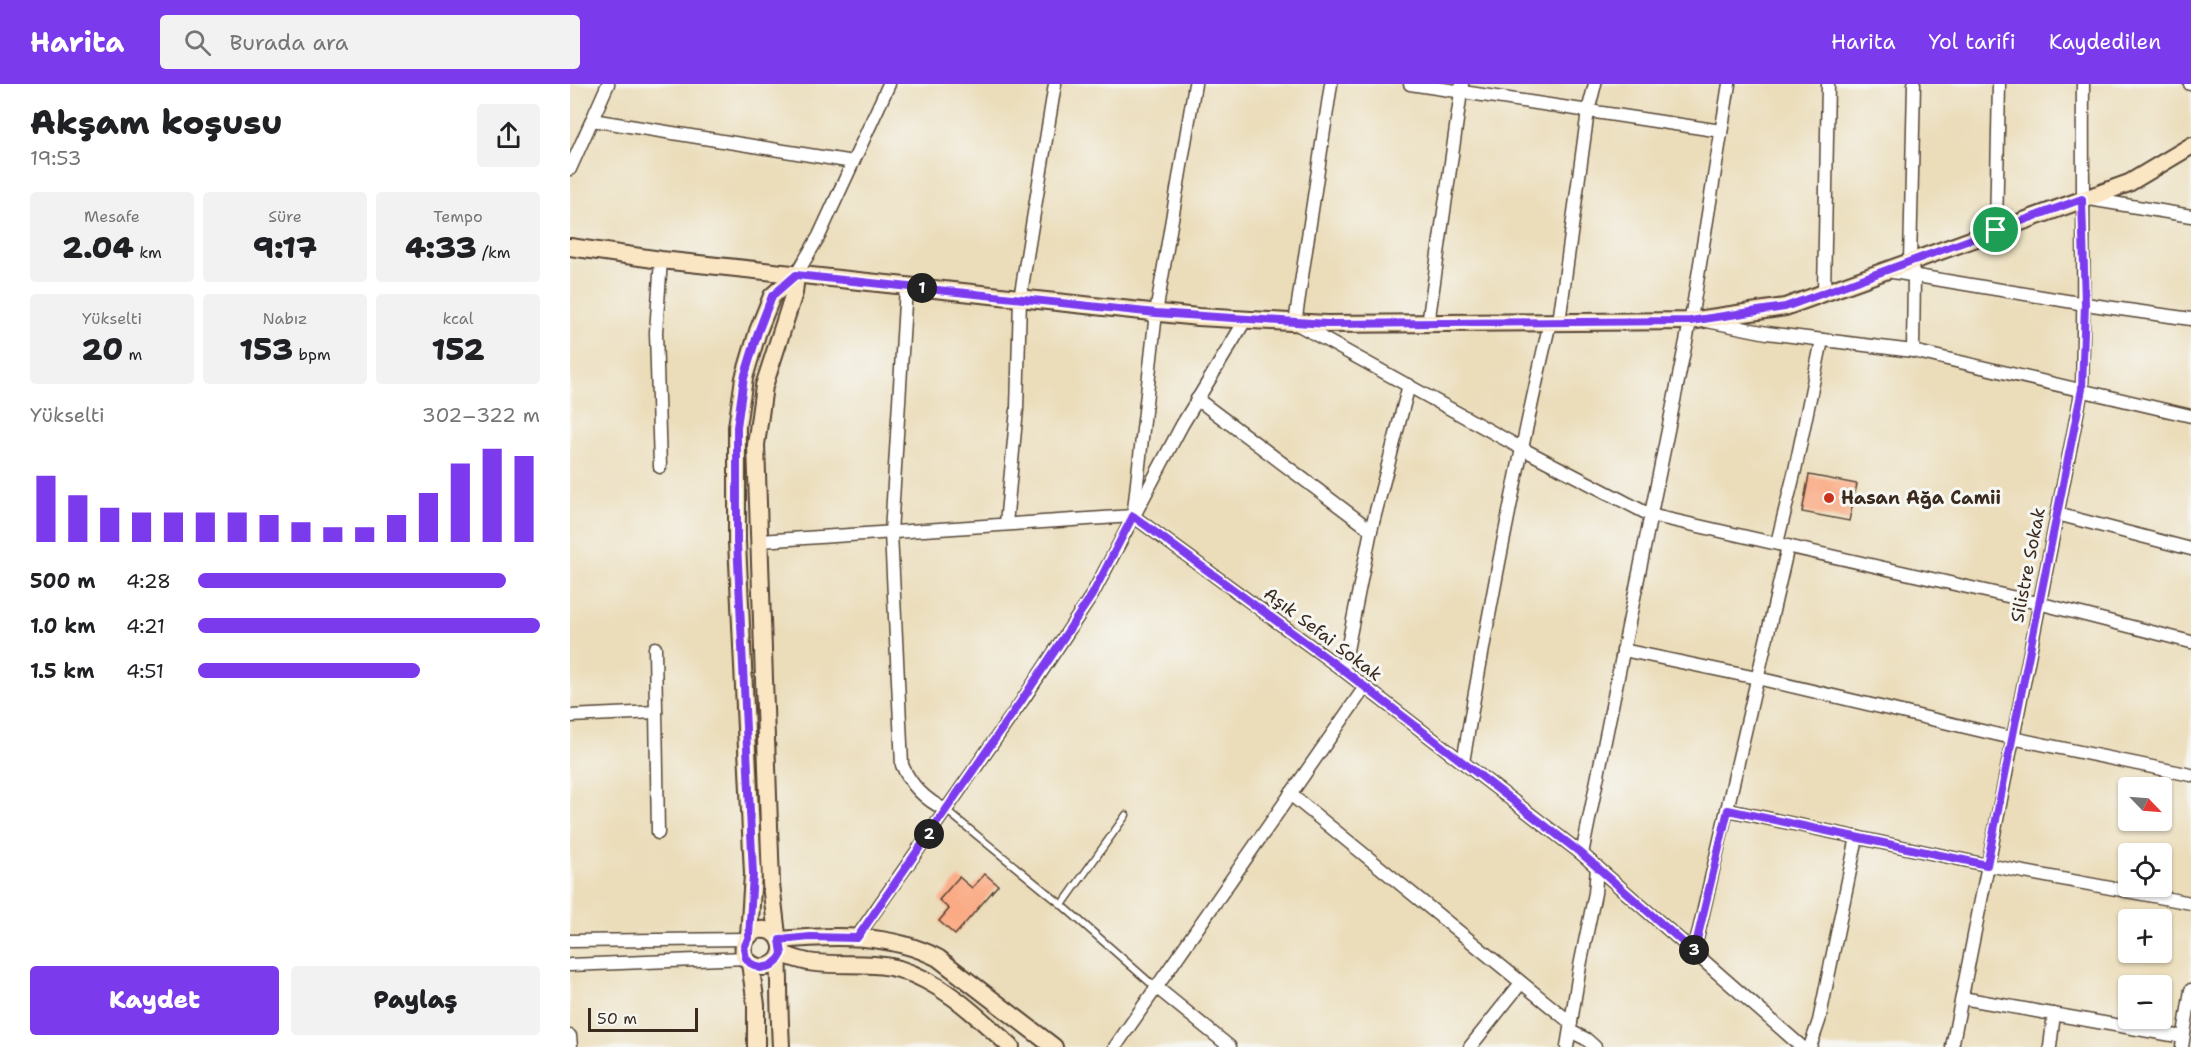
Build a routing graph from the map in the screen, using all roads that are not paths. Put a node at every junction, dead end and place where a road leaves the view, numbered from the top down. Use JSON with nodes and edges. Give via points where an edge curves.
{"nodes":[{"id":1,"x":608,"y":84,"type":"edge"},
{"id":2,"x":890,"y":84,"type":"edge"},
{"id":3,"x":1055,"y":84,"type":"edge"},
{"id":4,"x":1195,"y":84,"type":"edge"},
{"id":5,"x":1331,"y":84,"type":"edge"},
{"id":6,"x":1410,"y":84,"type":"edge"},
{"id":7,"x":1595,"y":84,"type":"edge"},
{"id":8,"x":1729,"y":84,"type":"edge"},
{"id":9,"x":1828,"y":84,"type":"edge"},
{"id":10,"x":1914,"y":84,"type":"edge"},
{"id":11,"x":1999,"y":84,"type":"edge"},
{"id":12,"x":2083,"y":84,"type":"edge"},
{"id":13,"x":1461,"y":88,"type":"edge"},
{"id":14,"x":1588,"y":111,"type":"junction"},
{"id":15,"x":592,"y":120,"type":"junction"},
{"id":16,"x":1721,"y":130,"type":"junction"},
{"id":17,"x":2191,"y":146,"type":"edge"},
{"id":18,"x":853,"y":162,"type":"junction"},
{"id":19,"x":570,"y":169,"type":"edge"},
{"id":20,"x":2083,"y":198,"type":"junction"},
{"id":21,"x":2191,"y":216,"type":"edge"},
{"id":22,"x":1996,"y":230,"type":"junction"},
{"id":23,"x":570,"y":247,"type":"edge"},
{"id":24,"x":661,"y":260,"type":"junction"},
{"id":25,"x":1912,"y":268,"type":"junction"},
{"id":26,"x":796,"y":275,"type":"junction"},
{"id":27,"x":906,"y":287,"type":"junction"},
{"id":28,"x":1824,"y":292,"type":"junction"},
{"id":29,"x":1020,"y":299,"type":"junction"},
{"id":30,"x":2085,"y":304,"type":"junction"},
{"id":31,"x":1156,"y":313,"type":"junction"},
{"id":32,"x":1246,"y":319,"type":"junction"},
{"id":33,"x":2191,"y":319,"type":"edge"},
{"id":34,"x":1695,"y":320,"type":"junction"},
{"id":35,"x":1295,"y":322,"type":"junction"},
{"id":36,"x":1555,"y":322,"type":"junction"},
{"id":37,"x":1428,"y":324,"type":"junction"},
{"id":38,"x":1822,"y":340,"type":"junction"},
{"id":39,"x":1913,"y":351,"type":"junction"},
{"id":40,"x":1409,"y":385,"type":"junction"},
{"id":41,"x":2082,"y":389,"type":"junction"},
{"id":42,"x":1197,"y":399,"type":"junction"},
{"id":43,"x":2191,"y":416,"type":"edge"},
{"id":44,"x":1521,"y":448,"type":"junction"},
{"id":45,"x":660,"y":467,"type":"dead end"},
{"id":46,"x":2057,"y":514,"type":"junction"},
{"id":47,"x":1650,"y":515,"type":"junction"},
{"id":48,"x":1133,"y":516,"type":"junction"},
{"id":49,"x":1006,"y":524,"type":"junction"},
{"id":50,"x":1371,"y":530,"type":"junction"},
{"id":51,"x":891,"y":533,"type":"junction"},
{"id":52,"x":760,"y":541,"type":"junction"},
{"id":53,"x":1782,"y":545,"type":"junction"},
{"id":54,"x":2191,"y":549,"type":"edge"},
{"id":55,"x":2038,"y":603,"type":"junction"},
{"id":56,"x":2191,"y":642,"type":"edge"},
{"id":57,"x":655,"y":648,"type":"dead end"},
{"id":58,"x":1623,"y":650,"type":"junction"},
{"id":59,"x":1343,"y":670,"type":"junction"},
{"id":60,"x":1757,"y":678,"type":"junction"},
{"id":61,"x":1365,"y":687,"type":"junction"},
{"id":62,"x":656,"y":712,"type":"junction"},
{"id":63,"x":570,"y":716,"type":"edge"},
{"id":64,"x":2012,"y":738,"type":"junction"},
{"id":65,"x":1463,"y":762,"type":"junction"},
{"id":66,"x":2191,"y":775,"type":"edge"},
{"id":67,"x":1290,"y":795,"type":"junction"},
{"id":68,"x":946,"y":810,"type":"junction"},
{"id":69,"x":1728,"y":810,"type":"junction"},
{"id":70,"x":1126,"y":815,"type":"dead end"},
{"id":71,"x":658,"y":833,"type":"dead end"},
{"id":72,"x":1857,"y":837,"type":"junction"},
{"id":73,"x":1582,"y":854,"type":"junction"},
{"id":74,"x":1987,"y":865,"type":"junction"},
{"id":75,"x":1597,"y":867,"type":"junction"},
{"id":76,"x":2191,"y":903,"type":"edge"},
{"id":77,"x":1062,"y":905,"type":"junction"},
{"id":78,"x":748,"y":937,"type":"junction"},
{"id":79,"x":857,"y":938,"type":"junction"},
{"id":80,"x":570,"y":941,"type":"edge"},
{"id":81,"x":780,"y":947,"type":"junction"},
{"id":82,"x":1694,"y":952,"type":"junction"},
{"id":83,"x":748,"y":960,"type":"junction"},
{"id":84,"x":570,"y":965,"type":"edge"},
{"id":85,"x":1521,"y":983,"type":"junction"},
{"id":86,"x":1156,"y":987,"type":"junction"},
{"id":87,"x":2191,"y":990,"type":"edge"},
{"id":88,"x":1962,"y":998,"type":"junction"},
{"id":89,"x":2054,"y":1014,"type":"junction"},
{"id":90,"x":1571,"y":1027,"type":"junction"},
{"id":91,"x":570,"y":1036,"type":"edge"},
{"id":92,"x":2183,"y":1042,"type":"edge"},
{"id":93,"x":571,"y":1047,"type":"edge"},
{"id":94,"x":756,"y":1047,"type":"edge"},
{"id":95,"x":781,"y":1047,"type":"edge"},
{"id":96,"x":1011,"y":1047,"type":"edge"},
{"id":97,"x":1053,"y":1047,"type":"edge"},
{"id":98,"x":1115,"y":1047,"type":"edge"},
{"id":99,"x":1230,"y":1047,"type":"edge"},
{"id":100,"x":1470,"y":1047,"type":"edge"},
{"id":101,"x":1567,"y":1047,"type":"edge"},
{"id":102,"x":1595,"y":1047,"type":"edge"},
{"id":103,"x":1802,"y":1047,"type":"edge"},
{"id":104,"x":1810,"y":1047,"type":"edge"},
{"id":105,"x":1952,"y":1047,"type":"edge"},
{"id":106,"x":2050,"y":1047,"type":"edge"}],
"edges":[{"from":1,"to":15,"type":"street"},
{"from":2,"to":18,"type":"street"},
{"from":3,"to":29,"type":"street"},
{"from":4,"to":31,"type":"street"},
{"from":5,"to":35,"type":"street"},
{"from":6,"to":13,"type":"street"},
{"from":7,"to":14,"type":"street"},
{"from":8,"to":16,"type":"street"},
{"from":9,"to":28,"type":"street"},
{"from":10,"to":25,"type":"street"},
{"from":11,"to":22,"type":"street"},
{"from":12,"to":20,"type":"street","name":"Silistre Sokak"},
{"from":13,"to":14,"type":"street"},
{"from":13,"to":37,"type":"street"},
{"from":14,"to":16,"type":"street"},
{"from":14,"to":36,"type":"street"},
{"from":15,"to":18,"type":"street"},
{"from":15,"to":19,"type":"street"},
{"from":16,"to":34,"type":"street"},
{"from":17,"to":20,"type":"street","via":[[2129,183]]},
{"from":18,"to":26,"type":"street"},
{"from":20,"to":21,"type":"street"},
{"from":20,"to":22,"type":"street"},
{"from":20,"to":30,"type":"street","name":"Silistre Sokak"},
{"from":22,"to":25,"type":"street"},
{"from":23,"to":24,"type":"street"},
{"from":24,"to":26,"type":"street"},
{"from":24,"to":45,"type":"street","via":[[656,332]]},
{"from":25,"to":28,"type":"street","via":[[1885,270]]},
{"from":25,"to":30,"type":"street"},
{"from":25,"to":39,"type":"street"},
{"from":26,"to":27,"type":"street"},
{"from":26,"to":52,"type":"street","via":[[795,294],[764,386],[756,446]]},
{"from":26,"to":78,"type":"street","via":[[772,296],[758,332],[744,378],[737,427],[737,542],[753,874]]},
{"from":27,"to":29,"type":"street"},
{"from":27,"to":51,"type":"street"},
{"from":28,"to":34,"type":"street","via":[[1785,307]]},
{"from":29,"to":31,"type":"street"},
{"from":29,"to":49,"type":"street","via":[[1017,409]]},
{"from":30,"to":33,"type":"street"},
{"from":30,"to":41,"type":"street","name":"Silistre Sokak"},
{"from":31,"to":32,"type":"street"},
{"from":31,"to":48,"type":"street"},
{"from":32,"to":35,"type":"street"},
{"from":32,"to":42,"type":"street"},
{"from":34,"to":36,"type":"street"},
{"from":34,"to":38,"type":"street"},
{"from":34,"to":47,"type":"street"},
{"from":35,"to":37,"type":"street"},
{"from":35,"to":40,"type":"street"},
{"from":36,"to":37,"type":"street"},
{"from":36,"to":44,"type":"street"},
{"from":38,"to":39,"type":"street"},
{"from":38,"to":53,"type":"street"},
{"from":39,"to":41,"type":"street"},
{"from":40,"to":44,"type":"street"},
{"from":40,"to":50,"type":"street"},
{"from":41,"to":43,"type":"street"},
{"from":41,"to":46,"type":"street","name":"Silistre Sokak"},
{"from":42,"to":48,"type":"street"},
{"from":42,"to":50,"type":"street"},
{"from":44,"to":47,"type":"street"},
{"from":44,"to":65,"type":"street"},
{"from":46,"to":54,"type":"street"},
{"from":46,"to":55,"type":"street","name":"Silistre Sokak"},
{"from":47,"to":53,"type":"street"},
{"from":47,"to":58,"type":"street"},
{"from":48,"to":49,"type":"street"},
{"from":48,"to":59,"type":"street","name":"Aşık Sefai Sokak"},
{"from":48,"to":68,"type":"street","via":[[1092,595]]},
{"from":49,"to":51,"type":"street"},
{"from":50,"to":59,"type":"street"},
{"from":51,"to":52,"type":"street"},
{"from":51,"to":68,"type":"street","via":[[902,765],[916,788]]},
{"from":52,"to":81,"type":"street","via":[[771,884]]},
{"from":53,"to":55,"type":"street"},
{"from":53,"to":60,"type":"street"},
{"from":55,"to":56,"type":"street"},
{"from":55,"to":64,"type":"street","name":"Silistre Sokak"},
{"from":57,"to":62,"type":"street"},
{"from":58,"to":60,"type":"street"},
{"from":58,"to":73,"type":"street"},
{"from":59,"to":61,"type":"street","name":"Aşık Sefai Sokak"},
{"from":60,"to":64,"type":"street"},
{"from":60,"to":69,"type":"street"},
{"from":61,"to":65,"type":"street","name":"Aşık Sefai Sokak"},
{"from":61,"to":67,"type":"street"},
{"from":62,"to":63,"type":"street"},
{"from":62,"to":71,"type":"street"},
{"from":64,"to":66,"type":"street"},
{"from":64,"to":74,"type":"street","name":"Silistre Sokak"},
{"from":65,"to":73,"type":"street","name":"Aşık Sefai Sokak"},
{"from":67,"to":85,"type":"street"},
{"from":67,"to":86,"type":"street"},
{"from":68,"to":77,"type":"lane"},
{"from":68,"to":79,"type":"street"},
{"from":69,"to":72,"type":"street"},
{"from":69,"to":82,"type":"street"},
{"from":70,"to":77,"type":"lane"},
{"from":72,"to":74,"type":"street"},
{"from":72,"to":104,"type":"street"},
{"from":73,"to":75,"type":"street","name":"Aşık Sefai Sokak"},
{"from":74,"to":76,"type":"street"},
{"from":74,"to":88,"type":"street","name":"Silistre Sokak"},
{"from":75,"to":82,"type":"street","name":"Aşık Sefai Sokak"},
{"from":75,"to":90,"type":"street"},
{"from":77,"to":86,"type":"lane"},
{"from":78,"to":80,"type":"street"},
{"from":78,"to":81,"type":"street","via":[[766,929]]},
{"from":78,"to":83,"type":"street","via":[[744,948]]},
{"from":79,"to":81,"type":"street","via":[[810,937]]},
{"from":79,"to":97,"type":"street","via":[[902,944],[938,958]]},
{"from":81,"to":83,"type":"street","via":[[775,963],[765,968]]},
{"from":81,"to":95,"type":"street"},
{"from":81,"to":96,"type":"street","via":[[808,962],[898,969],[924,980],[956,998]]},
{"from":82,"to":103,"type":"street","name":"Aşık Sefai Sokak"},
{"from":83,"to":84,"type":"street"},
{"from":83,"to":94,"type":"street","via":[[756,1005]]},
{"from":85,"to":90,"type":"street"},
{"from":85,"to":100,"type":"street"},
{"from":86,"to":98,"type":"street"},
{"from":86,"to":99,"type":"street"},
{"from":87,"to":92,"type":"street"},
{"from":88,"to":89,"type":"street"},
{"from":88,"to":105,"type":"street","name":"Silistre Sokak"},
{"from":89,"to":92,"type":"street"},
{"from":89,"to":106,"type":"street"},
{"from":90,"to":101,"type":"street"},
{"from":90,"to":102,"type":"street"},
{"from":91,"to":93,"type":"street"}]}
